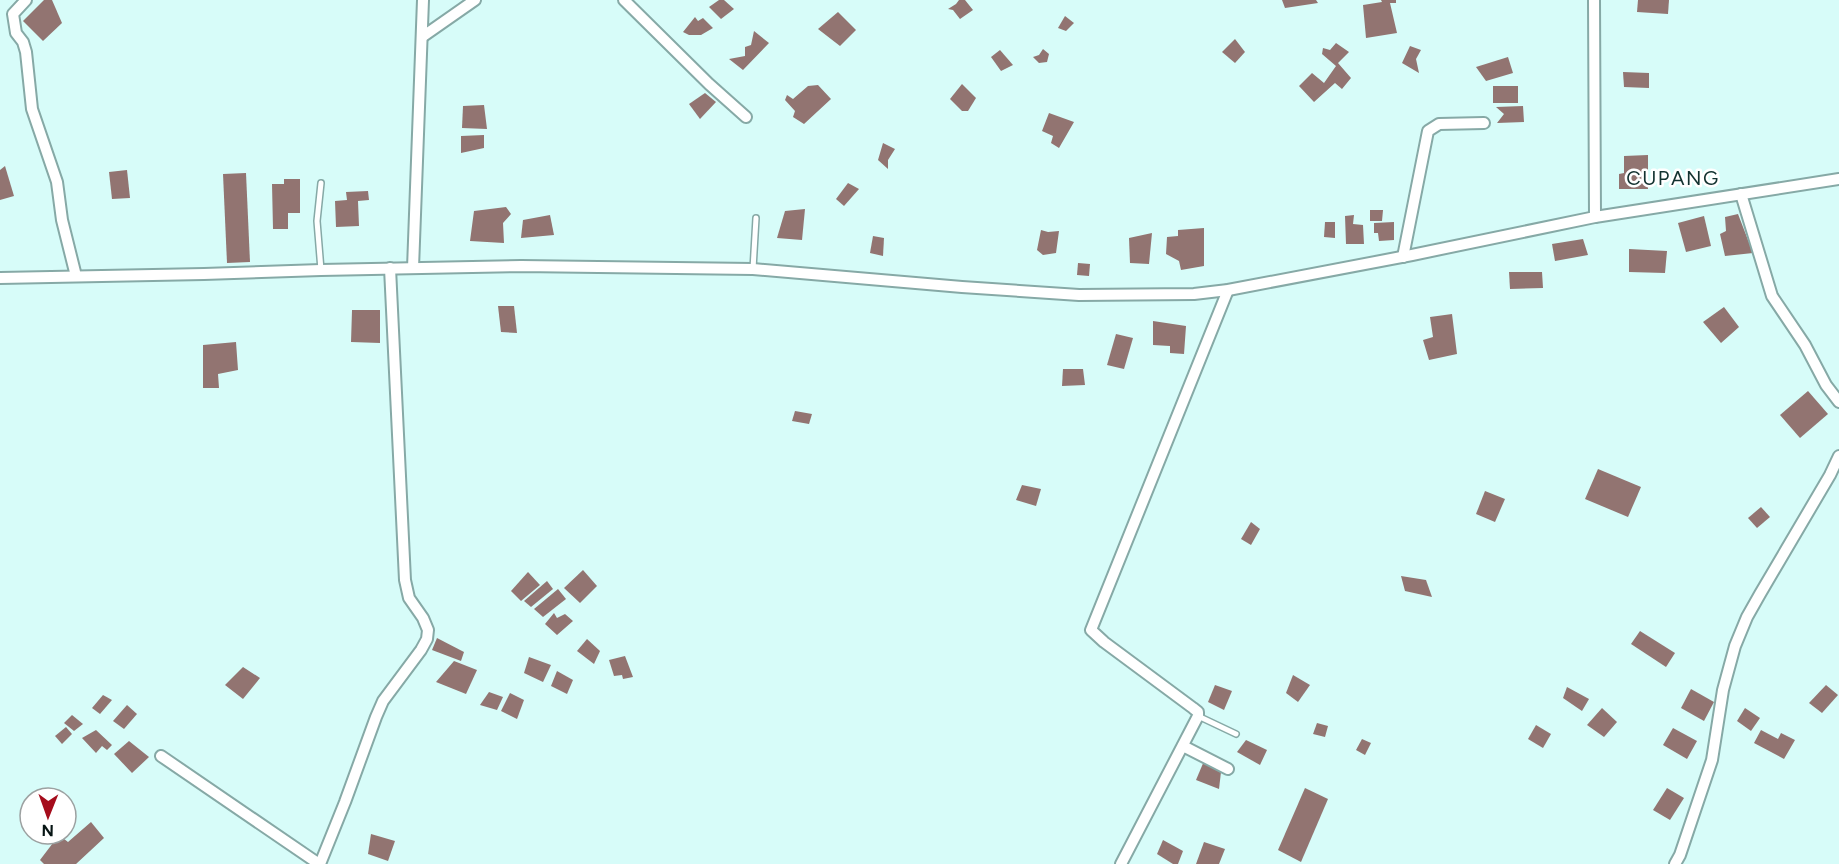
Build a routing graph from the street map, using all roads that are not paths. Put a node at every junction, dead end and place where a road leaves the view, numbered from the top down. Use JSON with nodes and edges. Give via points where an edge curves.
{"nodes":[{"id":1,"x":26,"y":0,"type":"edge"},
{"id":2,"x":423,"y":0,"type":"edge"},
{"id":3,"x":475,"y":0,"type":"edge"},
{"id":4,"x":624,"y":0,"type":"edge"},
{"id":5,"x":1594,"y":0,"type":"edge"},
{"id":6,"x":422,"y":37,"type":"junction"},
{"id":7,"x":746,"y":117,"type":"dead end"},
{"id":8,"x":1484,"y":123,"type":"dead end"},
{"id":9,"x":1839,"y":178,"type":"edge"},
{"id":10,"x":321,"y":183,"type":"dead end"},
{"id":11,"x":1741,"y":194,"type":"junction"},
{"id":12,"x":1595,"y":217,"type":"junction"},
{"id":13,"x":756,"y":218,"type":"dead end"},
{"id":14,"x":1403,"y":256,"type":"junction"},
{"id":15,"x":390,"y":268,"type":"junction"},
{"id":16,"x":413,"y":268,"type":"junction"},
{"id":17,"x":753,"y":269,"type":"junction"},
{"id":18,"x":321,"y":270,"type":"junction"},
{"id":19,"x":76,"y":276,"type":"junction"},
{"id":20,"x":0,"y":278,"type":"edge"},
{"id":21,"x":1228,"y":291,"type":"junction"},
{"id":22,"x":1839,"y":402,"type":"edge"},
{"id":23,"x":1839,"y":456,"type":"edge"},
{"id":24,"x":1198,"y":716,"type":"junction"},
{"id":25,"x":1236,"y":734,"type":"dead end"},
{"id":26,"x":1183,"y":746,"type":"junction"},
{"id":27,"x":161,"y":756,"type":"dead end"},
{"id":28,"x":1228,"y":769,"type":"dead end"},
{"id":29,"x":319,"y":864,"type":"edge"},
{"id":30,"x":1121,"y":864,"type":"edge"},
{"id":31,"x":1675,"y":864,"type":"edge"}],
"edges":[{"from":1,"to":19,"type":"street","via":[[13,14],[13,23],[26,52],[32,109],[57,182]]},
{"from":2,"to":6,"type":"street"},
{"from":3,"to":6,"type":"street"},
{"from":4,"to":7,"type":"street"},
{"from":5,"to":12,"type":"street"},
{"from":6,"to":16,"type":"street"},
{"from":8,"to":14,"type":"street","via":[[1439,124],[1428,131]]},
{"from":9,"to":11,"type":"street"},
{"from":10,"to":18,"type":"lane","via":[[317,221]]},
{"from":11,"to":12,"type":"street"},
{"from":11,"to":22,"type":"street","via":[[1772,296]]},
{"from":12,"to":14,"type":"street"},
{"from":13,"to":17,"type":"lane"},
{"from":14,"to":21,"type":"street"},
{"from":15,"to":16,"type":"street"},
{"from":15,"to":18,"type":"street"},
{"from":15,"to":29,"type":"street","via":[[405,580],[409,598],[426,624],[427,639],[383,701]]},
{"from":16,"to":17,"type":"street"},
{"from":17,"to":21,"type":"street","via":[[1079,295]]},
{"from":18,"to":19,"type":"street"},
{"from":19,"to":20,"type":"street"},
{"from":21,"to":24,"type":"street","via":[[1091,630],[1198,712]]},
{"from":23,"to":31,"type":"street","via":[[1735,646],[1723,690],[1712,760]]},
{"from":24,"to":25,"type":"lane"},
{"from":24,"to":26,"type":"street"},
{"from":26,"to":28,"type":"street"},
{"from":26,"to":30,"type":"street"},
{"from":27,"to":29,"type":"street"}]}
